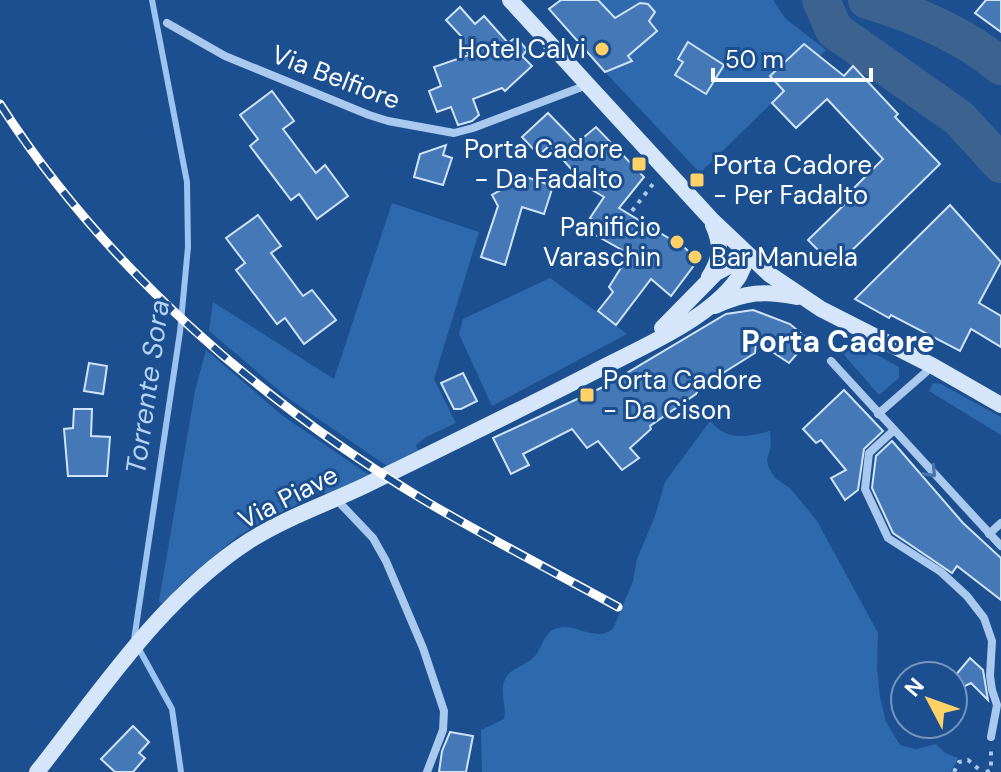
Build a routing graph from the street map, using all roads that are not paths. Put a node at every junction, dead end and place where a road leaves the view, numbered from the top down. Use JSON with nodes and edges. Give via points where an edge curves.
{"nodes":[{"id":1,"x":510,"y":0,"type":"edge"},
{"id":2,"x":167,"y":23,"type":"dead end"},
{"id":3,"x":588,"y":85,"type":"junction"},
{"id":4,"x":711,"y":219,"type":"junction"},
{"id":5,"x":748,"y":256,"type":"junction"},
{"id":6,"x":706,"y":283,"type":"junction"},
{"id":7,"x":806,"y":299,"type":"junction"},
{"id":8,"x":700,"y":313,"type":"junction"},
{"id":9,"x":629,"y":353,"type":"junction"},
{"id":10,"x":831,"y":361,"type":"dead end"},
{"id":11,"x":933,"y":366,"type":"junction"},
{"id":12,"x":1001,"y":405,"type":"edge"},
{"id":13,"x":878,"y":414,"type":"junction"},
{"id":14,"x":893,"y":431,"type":"junction"},
{"id":15,"x":336,"y":499,"type":"junction"},
{"id":16,"x":1001,"y":523,"type":"edge"},
{"id":17,"x":989,"y":534,"type":"junction"},
{"id":18,"x":1001,"y":546,"type":"edge"},
{"id":19,"x":991,"y":737,"type":"road end"},
{"id":20,"x":37,"y":772,"type":"edge"},
{"id":21,"x":427,"y":772,"type":"edge"}],
"edges":[{"from":1,"to":3,"type":"main road"},
{"from":2,"to":3,"type":"street","name":"Via Belfiore","via":[[225,56],[369,115],[454,133]]},
{"from":3,"to":4,"type":"main road"},
{"from":4,"to":5,"type":"main road"},
{"from":4,"to":6,"type":"main road","via":[[721,254]]},
{"from":5,"to":6,"type":"main road","name":"Via Piave"},
{"from":5,"to":7,"type":"main road"},
{"from":5,"to":8,"type":"main road","name":"Via Piave","via":[[738,277]]},
{"from":6,"to":9,"type":"main road","name":"Via Piave","via":[[672,320]]},
{"from":7,"to":8,"type":"main road","via":[[752,292]]},
{"from":7,"to":11,"type":"main road"},
{"from":8,"to":9,"type":"main road","name":"Via Piave"},
{"from":9,"to":15,"type":"main road","name":"Via Piave"},
{"from":10,"to":13,"type":"street"},
{"from":11,"to":12,"type":"main road"},
{"from":11,"to":13,"type":"street"},
{"from":13,"to":14,"type":"street"},
{"from":14,"to":17,"type":"street","one_way":true},
{"from":14,"to":19,"type":"street","via":[[869,453],[865,489],[888,538],[941,572],[984,618],[992,641],[990,676],[997,705]]},
{"from":15,"to":20,"type":"main road","name":"Via Piave","via":[[251,540],[200,580],[158,620]]},
{"from":15,"to":21,"type":"street","via":[[373,538],[423,648],[444,711],[443,730]]},
{"from":16,"to":17,"type":"street"},
{"from":17,"to":18,"type":"street"}]}
